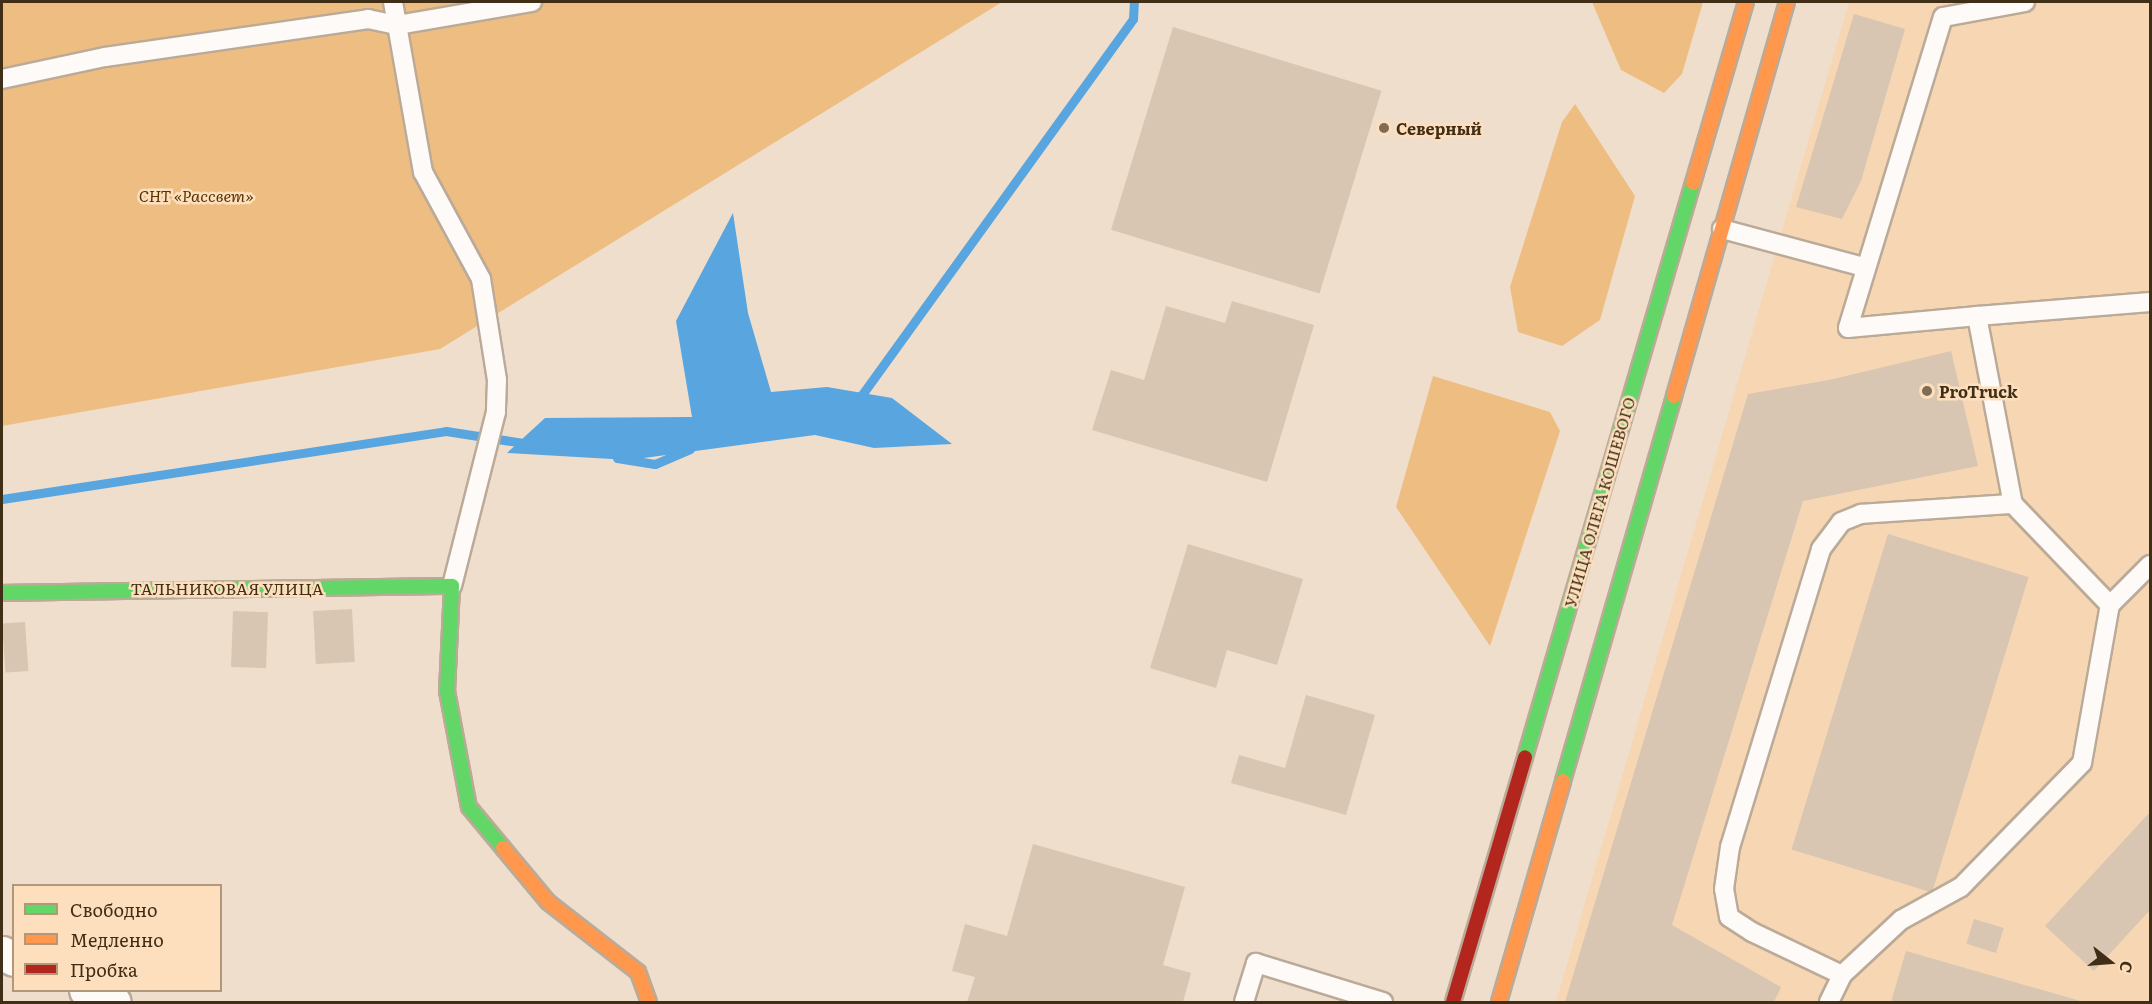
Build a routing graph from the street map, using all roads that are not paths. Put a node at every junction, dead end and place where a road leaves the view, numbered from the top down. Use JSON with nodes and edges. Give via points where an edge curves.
{"nodes":[{"id":1,"x":393,"y":2,"type":"edge"},
{"id":2,"x":532,"y":2,"type":"edge"},
{"id":3,"x":1746,"y":2,"type":"edge"},
{"id":4,"x":1787,"y":2,"type":"edge"},
{"id":5,"x":2025,"y":2,"type":"edge"},
{"id":6,"x":1990,"y":4,"type":"edge"},
{"id":7,"x":397,"y":25,"type":"junction"},
{"id":8,"x":2,"y":78,"type":"edge"},
{"id":9,"x":1682,"y":217,"type":"junction"},
{"id":10,"x":1712,"y":226,"type":"junction"},
{"id":11,"x":1864,"y":267,"type":"junction"},
{"id":12,"x":2151,"y":302,"type":"edge"},
{"id":13,"x":1977,"y":316,"type":"junction"},
{"id":14,"x":2013,"y":504,"type":"junction"},
{"id":15,"x":2151,"y":564,"type":"edge"},
{"id":16,"x":452,"y":586,"type":"junction"},
{"id":17,"x":2,"y":593,"type":"edge"},
{"id":18,"x":2110,"y":605,"type":"junction"},
{"id":19,"x":1842,"y":975,"type":"junction"},
{"id":20,"x":91,"y":992,"type":"edge"},
{"id":21,"x":114,"y":1002,"type":"edge"},
{"id":22,"x":649,"y":1002,"type":"edge"},
{"id":23,"x":1244,"y":1002,"type":"edge"},
{"id":24,"x":1383,"y":1002,"type":"edge"},
{"id":25,"x":1453,"y":1002,"type":"edge"},
{"id":26,"x":1499,"y":1002,"type":"edge"},
{"id":27,"x":1829,"y":1002,"type":"edge"}],
"edges":[{"from":1,"to":7,"type":"lane"},
{"from":2,"to":7,"type":"lane"},
{"from":3,"to":9,"type":"main road","name":"УЛИЦА ОЛЕГА КОШЕВОГО"},
{"from":4,"to":10,"type":"main road"},
{"from":5,"to":6,"type":"lane"},
{"from":6,"to":11,"type":"lane","via":[[1943,17]]},
{"from":7,"to":8,"type":"lane","via":[[368,19],[105,57]]},
{"from":7,"to":16,"type":"lane","via":[[423,172],[481,279],[497,380],[495,412]]},
{"from":9,"to":10,"type":"main road"},
{"from":9,"to":25,"type":"main road","name":"УЛИЦА ОЛЕГА КОШЕВОГО"},
{"from":10,"to":11,"type":"lane"},
{"from":10,"to":26,"type":"main road"},
{"from":11,"to":13,"type":"lane","via":[[1848,328]]},
{"from":12,"to":13,"type":"lane"},
{"from":13,"to":14,"type":"lane"},
{"from":14,"to":18,"type":"lane"},
{"from":14,"to":19,"type":"lane","via":[[1861,514],[1841,522],[1821,549],[1733,836],[1724,889],[1729,917]]},
{"from":15,"to":18,"type":"lane"},
{"from":16,"to":17,"type":"main road","name":"ТАЛЬНИКОВАЯ УЛИЦА"},
{"from":16,"to":22,"type":"main road","via":[[447,691],[469,807],[548,902],[638,972]]},
{"from":18,"to":19,"type":"lane","via":[[2082,763],[1961,887],[1901,920]]},
{"from":19,"to":27,"type":"lane"},
{"from":20,"to":21,"type":"street"},
{"from":23,"to":24,"type":"lane","via":[[1256,963]]}]}
